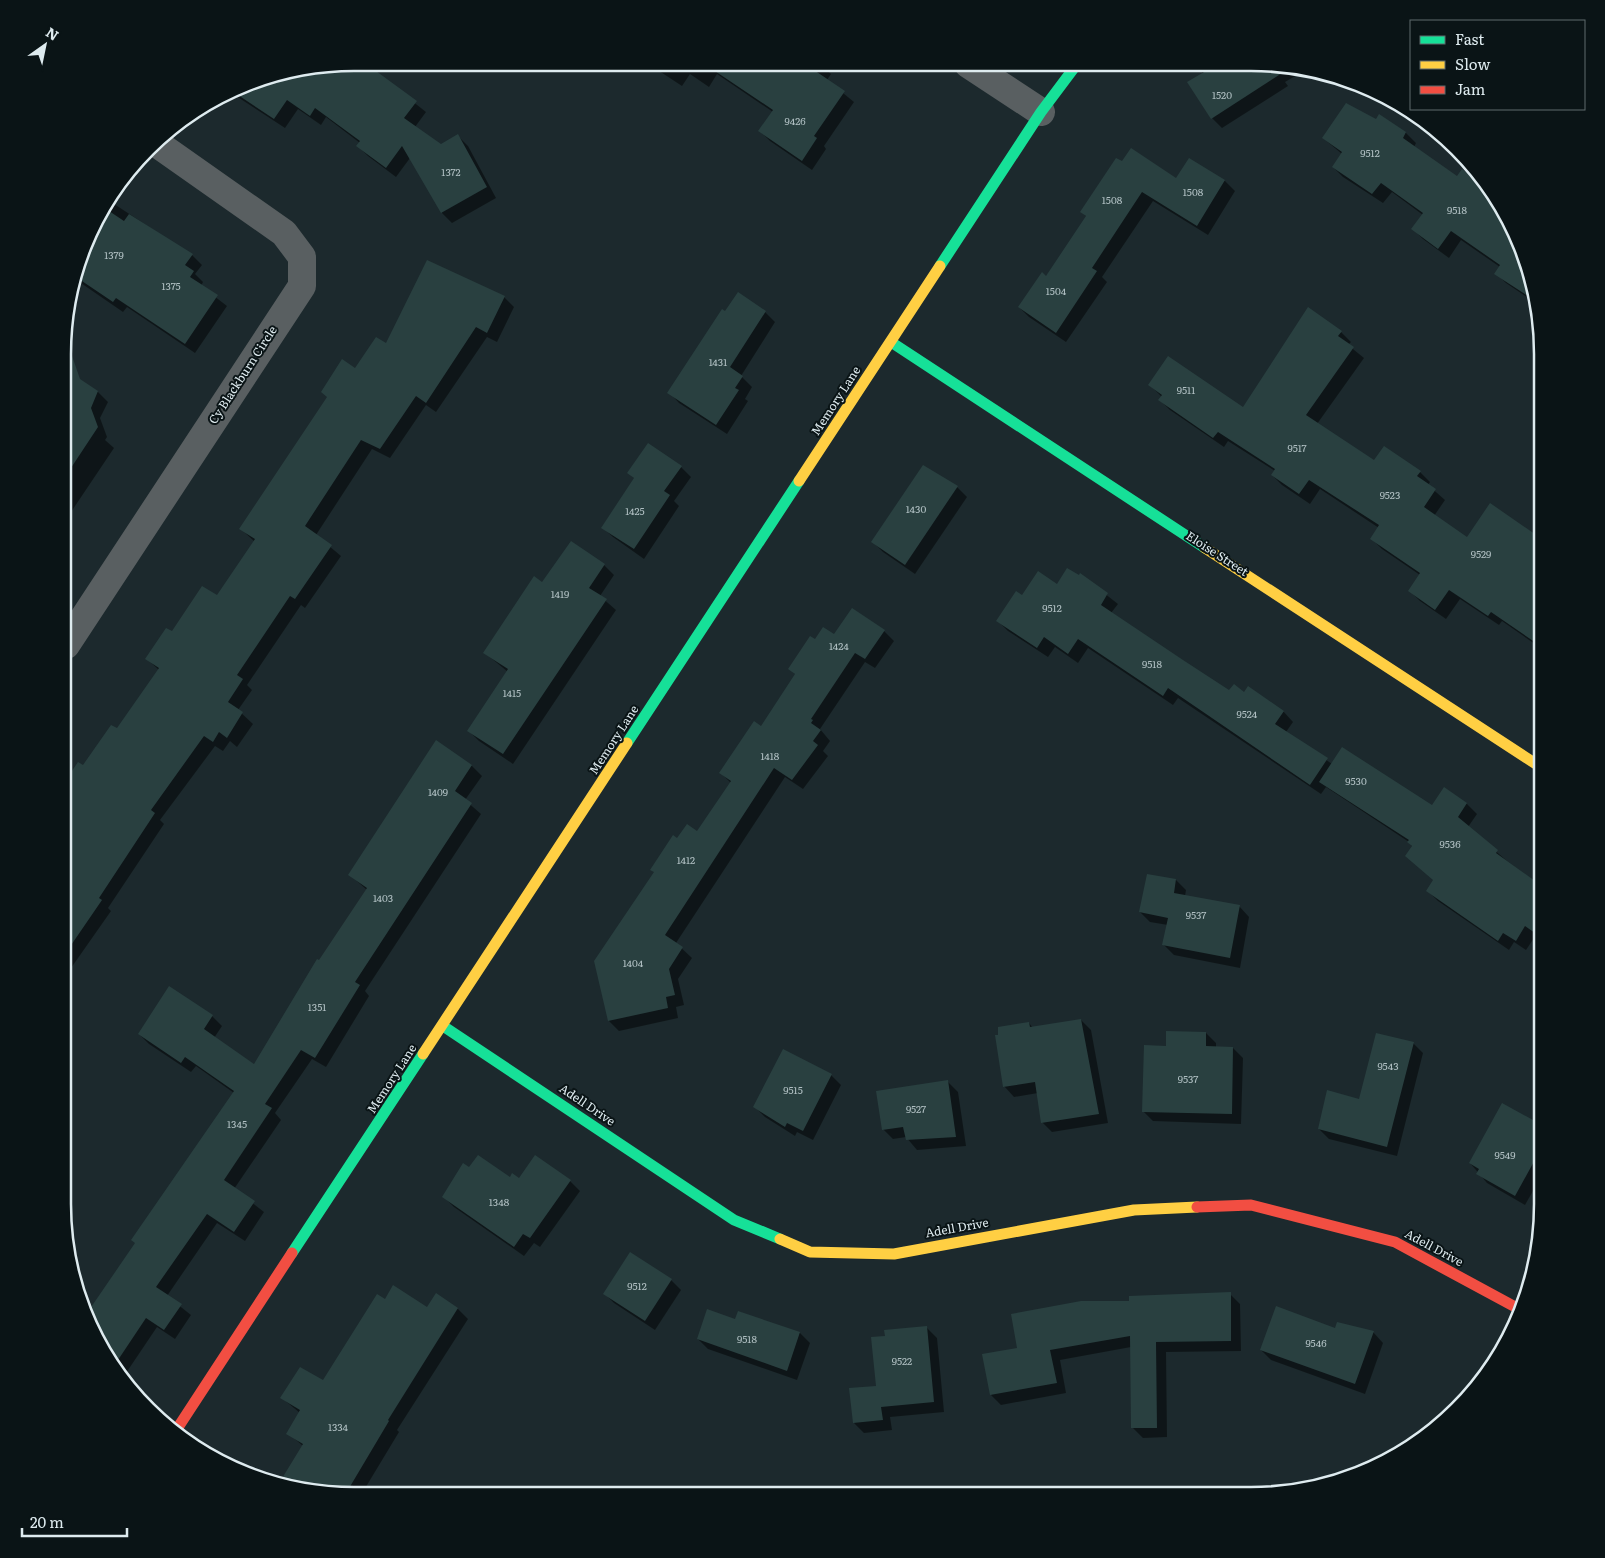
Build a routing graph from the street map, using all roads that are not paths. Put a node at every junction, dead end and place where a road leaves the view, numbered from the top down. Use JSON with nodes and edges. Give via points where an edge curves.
{"nodes":[{"id":1,"x":979,"y":71,"type":"edge"},
{"id":2,"x":1072,"y":71,"type":"edge"},
{"id":3,"x":1041,"y":112,"type":"junction"},
{"id":4,"x":162,"y":147,"type":"edge"},
{"id":5,"x":891,"y":342,"type":"junction"},
{"id":6,"x":71,"y":637,"type":"edge"},
{"id":7,"x":1534,"y":763,"type":"edge"},
{"id":8,"x":443,"y":1026,"type":"junction"},
{"id":9,"x":1515,"y":1306,"type":"edge"},
{"id":10,"x":179,"y":1426,"type":"edge"}],
"edges":[{"from":1,"to":3,"type":"street"},
{"from":2,"to":3,"type":"street","name":"Memory Lane"},
{"from":3,"to":5,"type":"street","name":"Memory Lane"},
{"from":4,"to":6,"type":"street","name":"Cy Blackburn Circle","via":[[284,233],[302,257],[302,286]]},
{"from":5,"to":7,"type":"street","name":"Eloise Street"},
{"from":5,"to":8,"type":"street","name":"Memory Lane"},
{"from":8,"to":9,"type":"street","name":"Adell Drive","via":[[734,1220],[810,1252],[894,1254],[1134,1210],[1251,1205],[1395,1242]]},
{"from":8,"to":10,"type":"street","name":"Memory Lane"}]}
